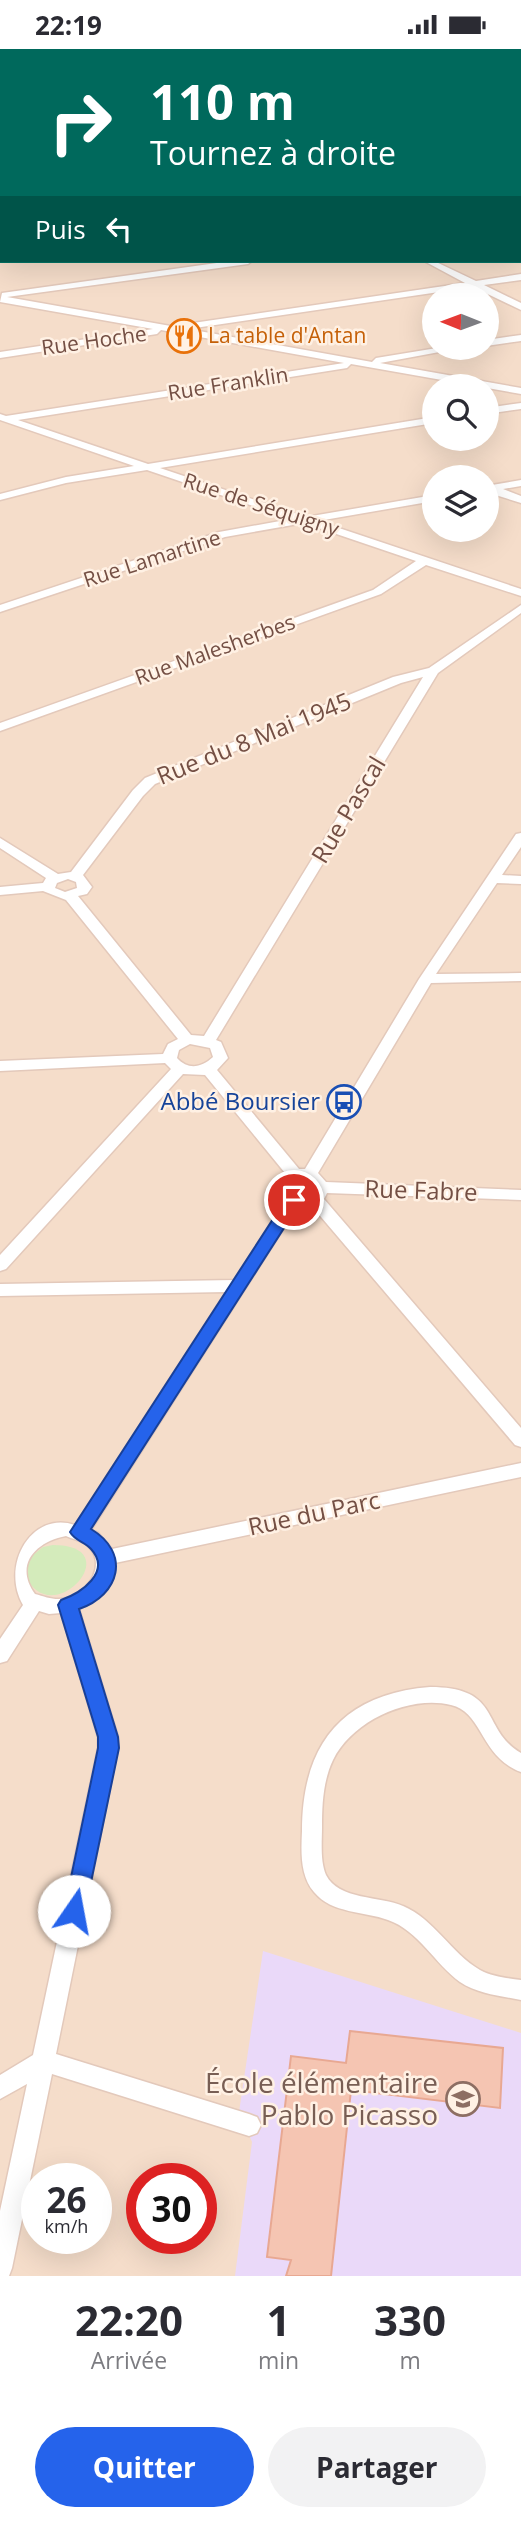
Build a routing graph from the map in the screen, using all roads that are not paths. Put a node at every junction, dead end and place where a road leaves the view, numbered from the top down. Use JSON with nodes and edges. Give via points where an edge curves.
{"nodes":[{"id":1,"x":234,"y":263,"type":"edge"},
{"id":2,"x":432,"y":263,"type":"edge"},
{"id":3,"x":521,"y":277,"type":"edge"},
{"id":4,"x":473,"y":283,"type":"edge"},
{"id":5,"x":482,"y":283,"type":"edge"},
{"id":6,"x":422,"y":292,"type":"edge"},
{"id":7,"x":499,"y":296,"type":"edge"},
{"id":8,"x":0,"y":297,"type":"edge"},
{"id":9,"x":521,"y":307,"type":"edge"},
{"id":10,"x":172,"y":329,"type":"junction"},
{"id":11,"x":521,"y":338,"type":"edge"},
{"id":12,"x":499,"y":342,"type":"edge"},
{"id":13,"x":422,"y":353,"type":"edge"},
{"id":14,"x":0,"y":355,"type":"edge"},
{"id":15,"x":362,"y":363,"type":"junction"},
{"id":16,"x":521,"y":391,"type":"edge"},
{"id":17,"x":521,"y":406,"type":"edge"},
{"id":18,"x":499,"y":409,"type":"edge"},
{"id":19,"x":1,"y":418,"type":"edge"},
{"id":20,"x":422,"y":422,"type":"edge"},
{"id":21,"x":147,"y":467,"type":"junction"},
{"id":22,"x":521,"y":483,"type":"edge"},
{"id":23,"x":499,"y":487,"type":"edge"},
{"id":24,"x":499,"y":492,"type":"edge"},
{"id":25,"x":0,"y":496,"type":"edge"},
{"id":26,"x":521,"y":499,"type":"edge"},
{"id":27,"x":422,"y":500,"type":"edge"},
{"id":28,"x":307,"y":520,"type":"junction"},
{"id":29,"x":425,"y":560,"type":"junction"},
{"id":30,"x":521,"y":593,"type":"edge"},
{"id":31,"x":521,"y":608,"type":"edge"},
{"id":32,"x":0,"y":609,"type":"edge"},
{"id":33,"x":433,"y":671,"type":"junction"},
{"id":34,"x":0,"y":727,"type":"edge"},
{"id":35,"x":521,"y":837,"type":"edge"},
{"id":36,"x":0,"y":842,"type":"edge"},
{"id":37,"x":75,"y":876,"type":"junction"},
{"id":38,"x":493,"y":879,"type":"junction"},
{"id":39,"x":521,"y":880,"type":"edge"},
{"id":40,"x":51,"y":882,"type":"junction"},
{"id":41,"x":0,"y":891,"type":"edge"},
{"id":42,"x":70,"y":896,"type":"junction"},
{"id":43,"x":521,"y":977,"type":"edge"},
{"id":44,"x":426,"y":979,"type":"junction"},
{"id":45,"x":187,"y":1040,"type":"junction"},
{"id":46,"x":208,"y":1041,"type":"junction"},
{"id":47,"x":174,"y":1063,"type":"junction"},
{"id":48,"x":0,"y":1066,"type":"edge"},
{"id":49,"x":208,"y":1069,"type":"junction"},
{"id":50,"x":310,"y":1183,"type":"junction"},
{"id":51,"x":521,"y":1195,"type":"edge"},
{"id":52,"x":294,"y":1200,"type":"junction"},
{"id":53,"x":0,"y":1265,"type":"edge"},
{"id":54,"x":239,"y":1286,"type":"junction"},
{"id":55,"x":0,"y":1290,"type":"edge"},
{"id":56,"x":521,"y":1440,"type":"edge"},
{"id":57,"x":521,"y":1471,"type":"edge"},
{"id":58,"x":80,"y":1532,"type":"junction"},
{"id":59,"x":8,"y":1550,"type":"edge"},
{"id":60,"x":107,"y":1557,"type":"junction"},
{"id":61,"x":6,"y":1582,"type":"edge"},
{"id":62,"x":34,"y":1602,"type":"junction"},
{"id":63,"x":68,"y":1605,"type":"junction"},
{"id":64,"x":0,"y":1655,"type":"edge"},
{"id":65,"x":521,"y":1763,"type":"edge"},
{"id":66,"x":521,"y":1990,"type":"edge"},
{"id":67,"x":43,"y":2061,"type":"junction"},
{"id":68,"x":0,"y":2088,"type":"edge"},
{"id":69,"x":250,"y":2125,"type":"dead end"},
{"id":70,"x":0,"y":2268,"type":"edge"}],
"edges":[{"from":1,"to":8,"type":"street"},
{"from":2,"to":4,"type":"street"},
{"from":3,"to":5,"type":"street","name":"Rue Hoche"},
{"from":6,"to":10,"type":"street","name":"Rue Hoche"},
{"from":7,"to":9,"type":"street"},
{"from":8,"to":10,"type":"street"},
{"from":10,"to":14,"type":"street","name":"Rue Hoche"},
{"from":10,"to":15,"type":"street"},
{"from":11,"to":12,"type":"street"},
{"from":13,"to":15,"type":"street","name":"Rue Franklin"},
{"from":15,"to":16,"type":"street"},
{"from":15,"to":19,"type":"street","name":"Rue Franklin"},
{"from":17,"to":18,"type":"street"},
{"from":19,"to":21,"type":"street","name":"Rue de Séquigny"},
{"from":20,"to":21,"type":"street"},
{"from":21,"to":25,"type":"street"},
{"from":21,"to":28,"type":"street","name":"Rue de Séquigny"},
{"from":22,"to":23,"type":"street"},
{"from":24,"to":26,"type":"street"},
{"from":27,"to":28,"type":"street","name":"Rue Lamartine"},
{"from":28,"to":29,"type":"street","name":"Rue de Séquigny"},
{"from":28,"to":32,"type":"street","name":"Rue Lamartine","via":[[208,539]]},
{"from":29,"to":30,"type":"street","name":"Rue de Séquigny"},
{"from":29,"to":34,"type":"street","name":"Rue Malesherbes","via":[[377,592]]},
{"from":31,"to":33,"type":"street","name":"Rue Pascal"},
{"from":33,"to":37,"type":"street","name":"Rue du 8 Mai 1945","via":[[397,680],[150,781]]},
{"from":33,"to":46,"type":"street","name":"Rue Pascal"},
{"from":35,"to":38,"type":"street"},
{"from":36,"to":40,"type":"street"},
{"from":37,"to":40,"type":"street"},
{"from":37,"to":42,"type":"street","via":[[85,887]]},
{"from":38,"to":39,"type":"street"},
{"from":38,"to":44,"type":"street"},
{"from":40,"to":41,"type":"street"},
{"from":40,"to":42,"type":"street","via":[[52,893]]},
{"from":42,"to":45,"type":"street"},
{"from":43,"to":44,"type":"street"},
{"from":44,"to":50,"type":"street"},
{"from":45,"to":46,"type":"street"},
{"from":45,"to":47,"type":"street","via":[[173,1047]]},
{"from":46,"to":49,"type":"street","via":[[216,1045],[221,1058]]},
{"from":47,"to":48,"type":"street"},
{"from":47,"to":49,"type":"street","via":[[189,1071]]},
{"from":47,"to":53,"type":"street"},
{"from":49,"to":50,"type":"street"},
{"from":50,"to":51,"type":"street","name":"Rue Fabre"},
{"from":50,"to":52,"type":"street","name":"Rue Fabre"},
{"from":50,"to":52,"type":"street","via":[[285,1179],[280,1187]]},
{"from":50,"to":56,"type":"street"},
{"from":52,"to":54,"type":"street"},
{"from":54,"to":55,"type":"street"},
{"from":54,"to":58,"type":"street"},
{"from":57,"to":60,"type":"street","name":"Rue du Parc"},
{"from":58,"to":59,"type":"street","via":[[51,1530]]},
{"from":58,"to":60,"type":"street","via":[[97,1542]]},
{"from":59,"to":61,"type":"street"},
{"from":60,"to":63,"type":"street","via":[[103,1581],[83,1600]]},
{"from":61,"to":62,"type":"street"},
{"from":62,"to":63,"type":"street","via":[[50,1607]]},
{"from":62,"to":64,"type":"street"},
{"from":63,"to":67,"type":"street","via":[[108,1748]]},
{"from":65,"to":66,"type":"street","via":[[508,1759],[495,1744],[484,1717],[472,1704],[456,1697],[426,1695],[396,1701],[358,1716],[337,1736],[317,1776],[311,1825],[319,1883],[335,1897],[404,1916],[471,1977]]},
{"from":67,"to":68,"type":"street"},
{"from":67,"to":69,"type":"street"},
{"from":67,"to":70,"type":"street"}]}
